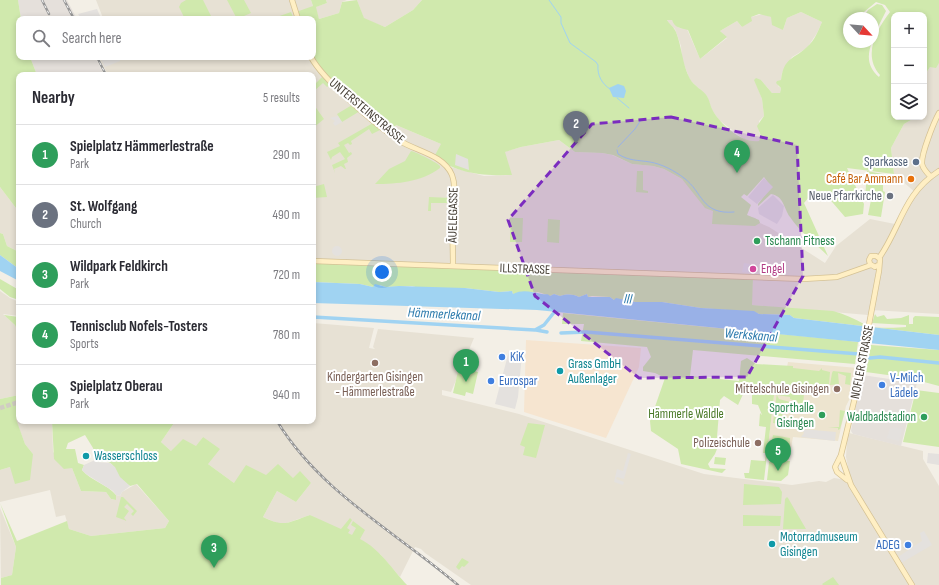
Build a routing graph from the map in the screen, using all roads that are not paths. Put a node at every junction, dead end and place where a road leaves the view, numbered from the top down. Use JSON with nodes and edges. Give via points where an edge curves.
{"nodes":[{"id":1,"x":292,"y":0,"type":"edge"},
{"id":2,"x":297,"y":16,"type":"edge"},
{"id":3,"x":314,"y":60,"type":"edge"},
{"id":4,"x":939,"y":113,"type":"edge"},
{"id":5,"x":447,"y":166,"type":"joint"},
{"id":6,"x":939,"y":171,"type":"edge"},
{"id":7,"x":930,"y":177,"type":"junction"},
{"id":8,"x":878,"y":257,"type":"junction"},
{"id":9,"x":316,"y":261,"type":"edge"},
{"id":10,"x":873,"y":265,"type":"junction"},
{"id":11,"x":453,"y":266,"type":"junction"},
{"id":12,"x":840,"y":464,"type":"junction"},
{"id":13,"x":842,"y":472,"type":"junction"},
{"id":14,"x":912,"y":585,"type":"edge"}],
"edges":[{"from":1,"to":2,"type":"main road"},
{"from":3,"to":5,"type":"main road","name":"UNTERSTEINSTRASSE","via":[[334,85],[387,131],[404,144]]},
{"from":4,"to":7,"type":"main road","via":[[922,160],[923,168]]},
{"from":5,"to":11,"type":"main road","name":"ÄUELEGASSE","via":[[454,186]]},
{"from":6,"to":7,"type":"main road"},
{"from":7,"to":8,"type":"main road","via":[[907,204]]},
{"from":8,"to":10,"type":"main road","via":[[880,261]]},
{"from":8,"to":10,"type":"main road","name":"ILLSTRASSE","via":[[871,256]]},
{"from":9,"to":11,"type":"main road","name":"ILLSTRASSE"},
{"from":10,"to":11,"type":"main road","name":"ILLSTRASSE","via":[[840,276],[821,279]]},
{"from":10,"to":12,"type":"main road","name":"NOFLER STRASSE","via":[[878,275],[862,366]]},
{"from":12,"to":13,"type":"main road"},
{"from":12,"to":13,"type":"main road","via":[[835,469]]},
{"from":13,"to":14,"type":"main road"}]}
